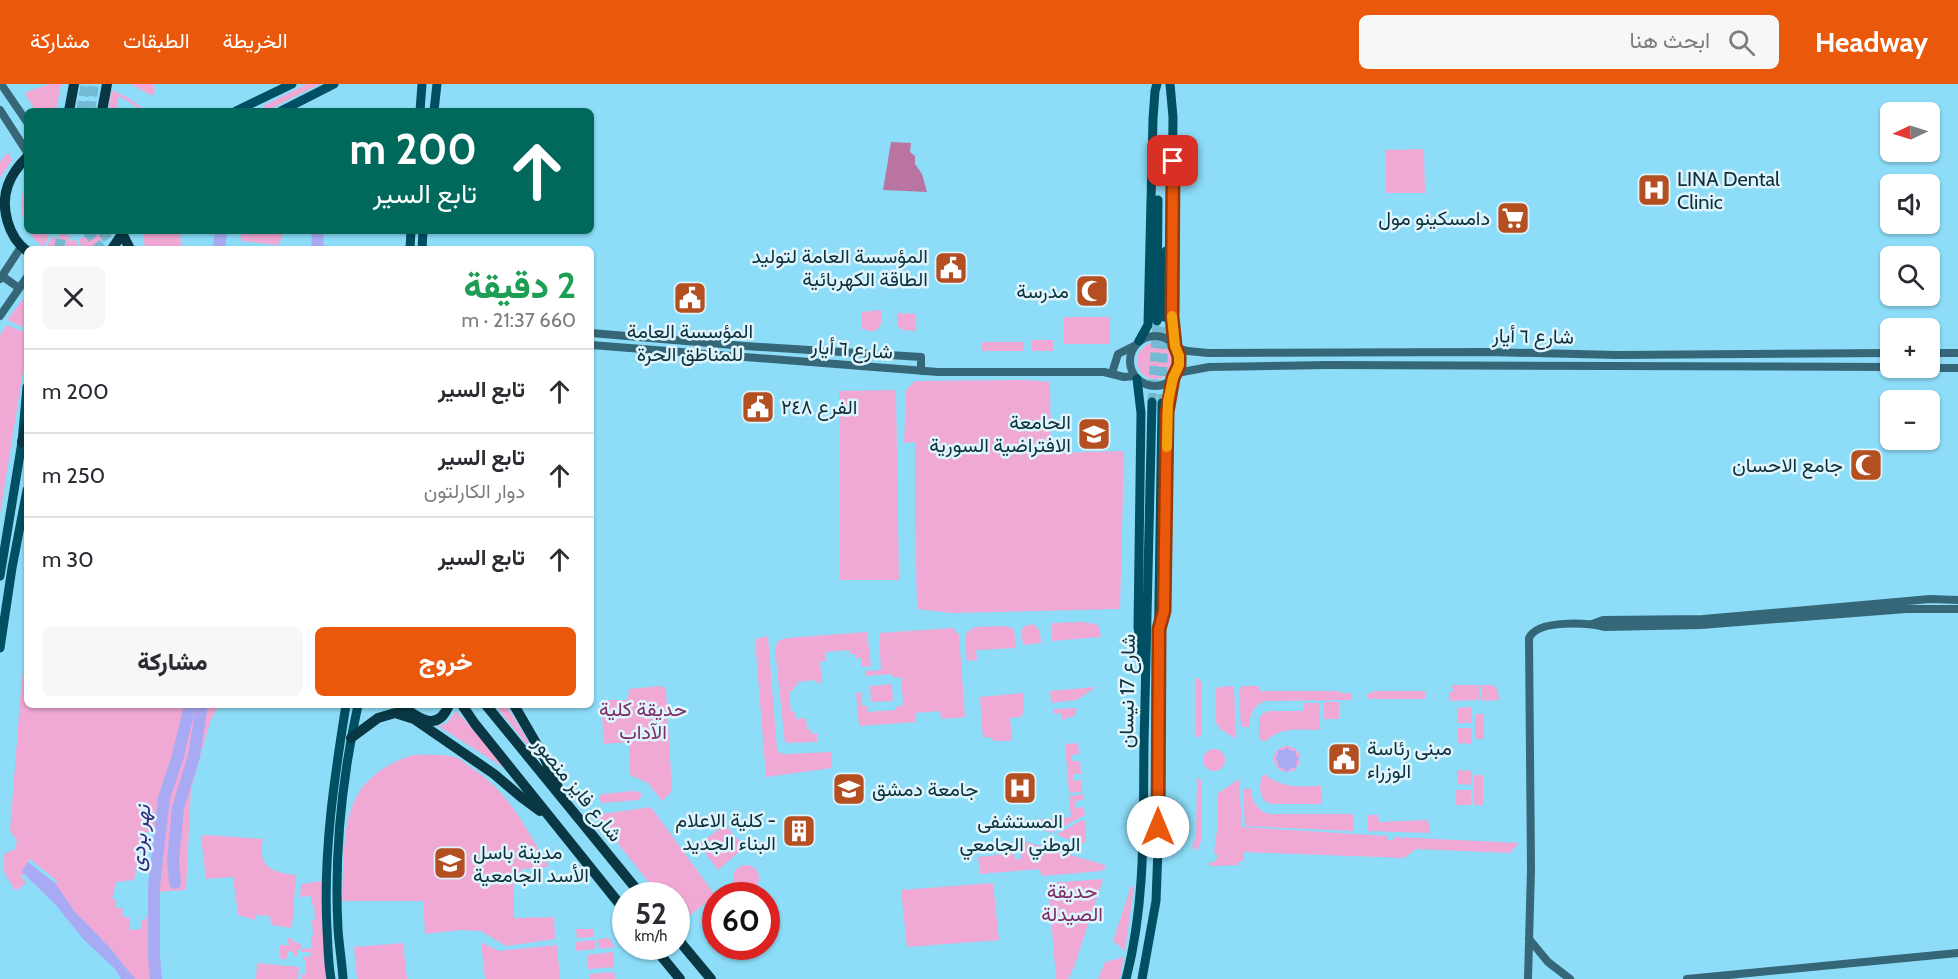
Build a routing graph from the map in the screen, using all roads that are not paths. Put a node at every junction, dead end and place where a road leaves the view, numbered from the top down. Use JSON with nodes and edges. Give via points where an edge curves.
{"nodes":[{"id":1,"x":1,"y":84,"type":"edge"},
{"id":2,"x":74,"y":84,"type":"edge"},
{"id":3,"x":107,"y":84,"type":"edge"},
{"id":4,"x":292,"y":84,"type":"edge"},
{"id":5,"x":334,"y":84,"type":"edge"},
{"id":6,"x":422,"y":84,"type":"edge"},
{"id":7,"x":437,"y":84,"type":"edge"},
{"id":8,"x":1158,"y":84,"type":"edge"},
{"id":9,"x":1169,"y":84,"type":"edge"},
{"id":10,"x":254,"y":107,"type":"edge"},
{"id":11,"x":70,"y":108,"type":"edge"},
{"id":12,"x":103,"y":108,"type":"edge"},
{"id":13,"x":286,"y":108,"type":"edge"},
{"id":14,"x":420,"y":108,"type":"edge"},
{"id":15,"x":434,"y":108,"type":"edge"},
{"id":16,"x":0,"y":110,"type":"edge"},
{"id":17,"x":24,"y":118,"type":"edge"},
{"id":18,"x":24,"y":122,"type":"edge"},
{"id":19,"x":13,"y":130,"type":"junction"},
{"id":20,"x":24,"y":147,"type":"edge"},
{"id":21,"x":24,"y":160,"type":"edge"},
{"id":22,"x":4,"y":186,"type":"edge"},
{"id":23,"x":2,"y":203,"type":"edge"},
{"id":24,"x":24,"y":249,"type":"edge"},
{"id":25,"x":1,"y":278,"type":"edge"},
{"id":26,"x":24,"y":281,"type":"edge"},
{"id":27,"x":19,"y":288,"type":"junction"},
{"id":28,"x":0,"y":316,"type":"edge"},
{"id":29,"x":594,"y":333,"type":"edge"},
{"id":30,"x":639,"y":337,"type":"junction"},
{"id":31,"x":1137,"y":344,"type":"junction"},
{"id":32,"x":594,"y":345,"type":"edge"},
{"id":33,"x":745,"y":346,"type":"junction"},
{"id":34,"x":1176,"y":347,"type":"junction"},
{"id":35,"x":639,"y":348,"type":"junction"},
{"id":36,"x":802,"y":350,"type":"junction"},
{"id":37,"x":1257,"y":351,"type":"junction"},
{"id":38,"x":841,"y":352,"type":"junction"},
{"id":39,"x":1880,"y":353,"type":"edge"},
{"id":40,"x":1940,"y":353,"type":"edge"},
{"id":41,"x":1958,"y":353,"type":"edge"},
{"id":42,"x":744,"y":358,"type":"junction"},
{"id":43,"x":801,"y":362,"type":"junction"},
{"id":44,"x":840,"y":365,"type":"junction"},
{"id":45,"x":1256,"y":366,"type":"junction"},
{"id":46,"x":1880,"y":367,"type":"edge"},
{"id":47,"x":1940,"y":368,"type":"edge"},
{"id":48,"x":1958,"y":368,"type":"edge"},
{"id":49,"x":921,"y":371,"type":"junction"},
{"id":50,"x":1112,"y":373,"type":"junction"},
{"id":51,"x":1175,"y":376,"type":"junction"},
{"id":52,"x":1136,"y":377,"type":"junction"},
{"id":53,"x":24,"y":420,"type":"edge"},
{"id":54,"x":24,"y":435,"type":"edge"},
{"id":55,"x":22,"y":442,"type":"junction"},
{"id":56,"x":24,"y":506,"type":"edge"},
{"id":57,"x":0,"y":576,"type":"edge"},
{"id":58,"x":1958,"y":600,"type":"edge"},
{"id":59,"x":1958,"y":609,"type":"edge"},
{"id":60,"x":1592,"y":624,"type":"junction"},
{"id":61,"x":1159,"y":629,"type":"junction"},
{"id":62,"x":0,"y":648,"type":"edge"},
{"id":63,"x":1145,"y":666,"type":"junction"},
{"id":64,"x":345,"y":708,"type":"edge"},
{"id":65,"x":357,"y":708,"type":"edge"},
{"id":66,"x":405,"y":708,"type":"edge"},
{"id":67,"x":447,"y":708,"type":"edge"},
{"id":68,"x":464,"y":708,"type":"edge"},
{"id":69,"x":488,"y":708,"type":"edge"},
{"id":70,"x":516,"y":708,"type":"edge"},
{"id":71,"x":351,"y":738,"type":"junction"},
{"id":72,"x":562,"y":798,"type":"junction"},
{"id":73,"x":548,"y":816,"type":"junction"},
{"id":74,"x":631,"y":882,"type":"edge"},
{"id":75,"x":612,"y":895,"type":"edge"},
{"id":76,"x":1529,"y":939,"type":"junction"},
{"id":77,"x":1958,"y":953,"type":"edge"},
{"id":78,"x":690,"y":954,"type":"edge"},
{"id":79,"x":664,"y":960,"type":"edge"},
{"id":80,"x":331,"y":979,"type":"edge"},
{"id":81,"x":343,"y":979,"type":"edge"},
{"id":82,"x":680,"y":979,"type":"edge"},
{"id":83,"x":711,"y":979,"type":"edge"},
{"id":84,"x":1126,"y":979,"type":"edge"},
{"id":85,"x":1142,"y":979,"type":"edge"},
{"id":86,"x":1528,"y":979,"type":"edge"},
{"id":87,"x":1570,"y":979,"type":"edge"},
{"id":88,"x":1687,"y":979,"type":"edge"}],
"edges":[{"from":1,"to":17,"type":"main road"},
{"from":2,"to":11,"type":"highway"},
{"from":3,"to":12,"type":"highway"},
{"from":4,"to":10,"type":"main road"},
{"from":5,"to":13,"type":"main road"},
{"from":6,"to":14,"type":"main road"},
{"from":7,"to":15,"type":"main road"},
{"from":8,"to":9,"type":"main road","via":[[1161,319]]},
{"from":8,"to":31,"type":"main road","via":[[1153,119],[1148,325]]},
{"from":9,"to":34,"type":"main road","via":[[1173,117],[1172,317]]},
{"from":16,"to":19,"type":"main road"},
{"from":18,"to":19,"type":"main road"},
{"from":19,"to":20,"type":"main road"},
{"from":21,"to":22,"type":"highway"},
{"from":22,"to":23,"type":"highway"},
{"from":23,"to":24,"type":"highway","via":[[9,227]]},
{"from":24,"to":25,"type":"main road"},
{"from":25,"to":27,"type":"main road"},
{"from":26,"to":27,"type":"main road"},
{"from":27,"to":28,"type":"main road"},
{"from":29,"to":30,"type":"main road","name":"شارع ٦ أيار"},
{"from":30,"to":33,"type":"main road","name":"شارع ٦ أيار"},
{"from":30,"to":35,"type":"main road"},
{"from":31,"to":34,"type":"main road","via":[[1149,336],[1161,336]]},
{"from":31,"to":50,"type":"main road","via":[[1118,354]]},
{"from":31,"to":52,"type":"main road","via":[[1130,360]]},
{"from":32,"to":35,"type":"main road","name":"شارع ٦ أيار"},
{"from":33,"to":36,"type":"main road","name":"شارع ٦ أيار"},
{"from":33,"to":42,"type":"main road"},
{"from":34,"to":37,"type":"main road","name":"شارع ٦ أيار","via":[[1198,353]]},
{"from":34,"to":51,"type":"main road","via":[[1179,356]]},
{"from":35,"to":42,"type":"main road","name":"شارع ٦ أيار"},
{"from":36,"to":38,"type":"main road","name":"شارع ٦ أيار"},
{"from":36,"to":43,"type":"main road"},
{"from":37,"to":39,"type":"main road","name":"شارع ٦ أيار"},
{"from":37,"to":45,"type":"main road"},
{"from":38,"to":44,"type":"main road"},
{"from":38,"to":49,"type":"main road","name":"شارع ٦ أيار","via":[[921,357]]},
{"from":40,"to":41,"type":"main road"},
{"from":42,"to":43,"type":"main road","name":"شارع ٦ أيار"},
{"from":43,"to":44,"type":"main road","name":"شارع ٦ أيار"},
{"from":44,"to":49,"type":"main road","name":"شارع ٦ أيار"},
{"from":45,"to":46,"type":"main road","name":"شارع ٦ أيار"},
{"from":45,"to":51,"type":"main road","name":"شارع ٦ أيار","via":[[1209,367]]},
{"from":47,"to":48,"type":"main road"},
{"from":49,"to":50,"type":"main road","name":"شارع ٦ أيار"},
{"from":50,"to":52,"type":"main road","name":"شارع ٦ أيار"},
{"from":51,"to":52,"type":"main road","via":[[1168,383],[1155,386]]},
{"from":51,"to":61,"type":"main road","via":[[1167,412],[1164,611]]},
{"from":52,"to":63,"type":"main road","via":[[1141,413],[1138,627]]},
{"from":53,"to":55,"type":"main road"},
{"from":54,"to":55,"type":"highway"},
{"from":55,"to":57,"type":"main road"},
{"from":56,"to":62,"type":"main road"},
{"from":58,"to":60,"type":"main road","via":[[1930,599],[1703,620],[1603,620]]},
{"from":59,"to":60,"type":"main road","via":[[1906,609],[1701,625]]},
{"from":60,"to":76,"type":"main road","via":[[1540,627],[1529,638]]},
{"from":61,"to":63,"type":"main road","name":"شارع 17 نيسان","via":[[1157,403]]},
{"from":61,"to":85,"type":"main road","name":"شارع 17 نيسان","via":[[1156,891]]},
{"from":63,"to":84,"type":"main road","name":"شارع 17 نيسان","via":[[1142,878]]},
{"from":64,"to":80,"type":"main road","via":[[326,855]]},
{"from":65,"to":71,"type":"main road"},
{"from":66,"to":67,"type":"highway","via":[[425,721],[435,721]]},
{"from":68,"to":73,"type":"highway","name":"شارع فايز منصور"},
{"from":69,"to":72,"type":"highway","name":"شارع فايز منصور"},
{"from":70,"to":72,"type":"highway"},
{"from":71,"to":73,"type":"highway","via":[[378,718],[395,713],[414,720]]},
{"from":71,"to":81,"type":"main road","via":[[339,834],[338,929]]},
{"from":72,"to":74,"type":"highway","name":"شارع فايز منصور"},
{"from":73,"to":75,"type":"highway","name":"شارع فايز منصور"},
{"from":76,"to":86,"type":"main road"},
{"from":76,"to":87,"type":"main road","via":[[1548,962]]},
{"from":77,"to":88,"type":"main road"},
{"from":78,"to":83,"type":"highway"},
{"from":79,"to":82,"type":"highway"}]}
